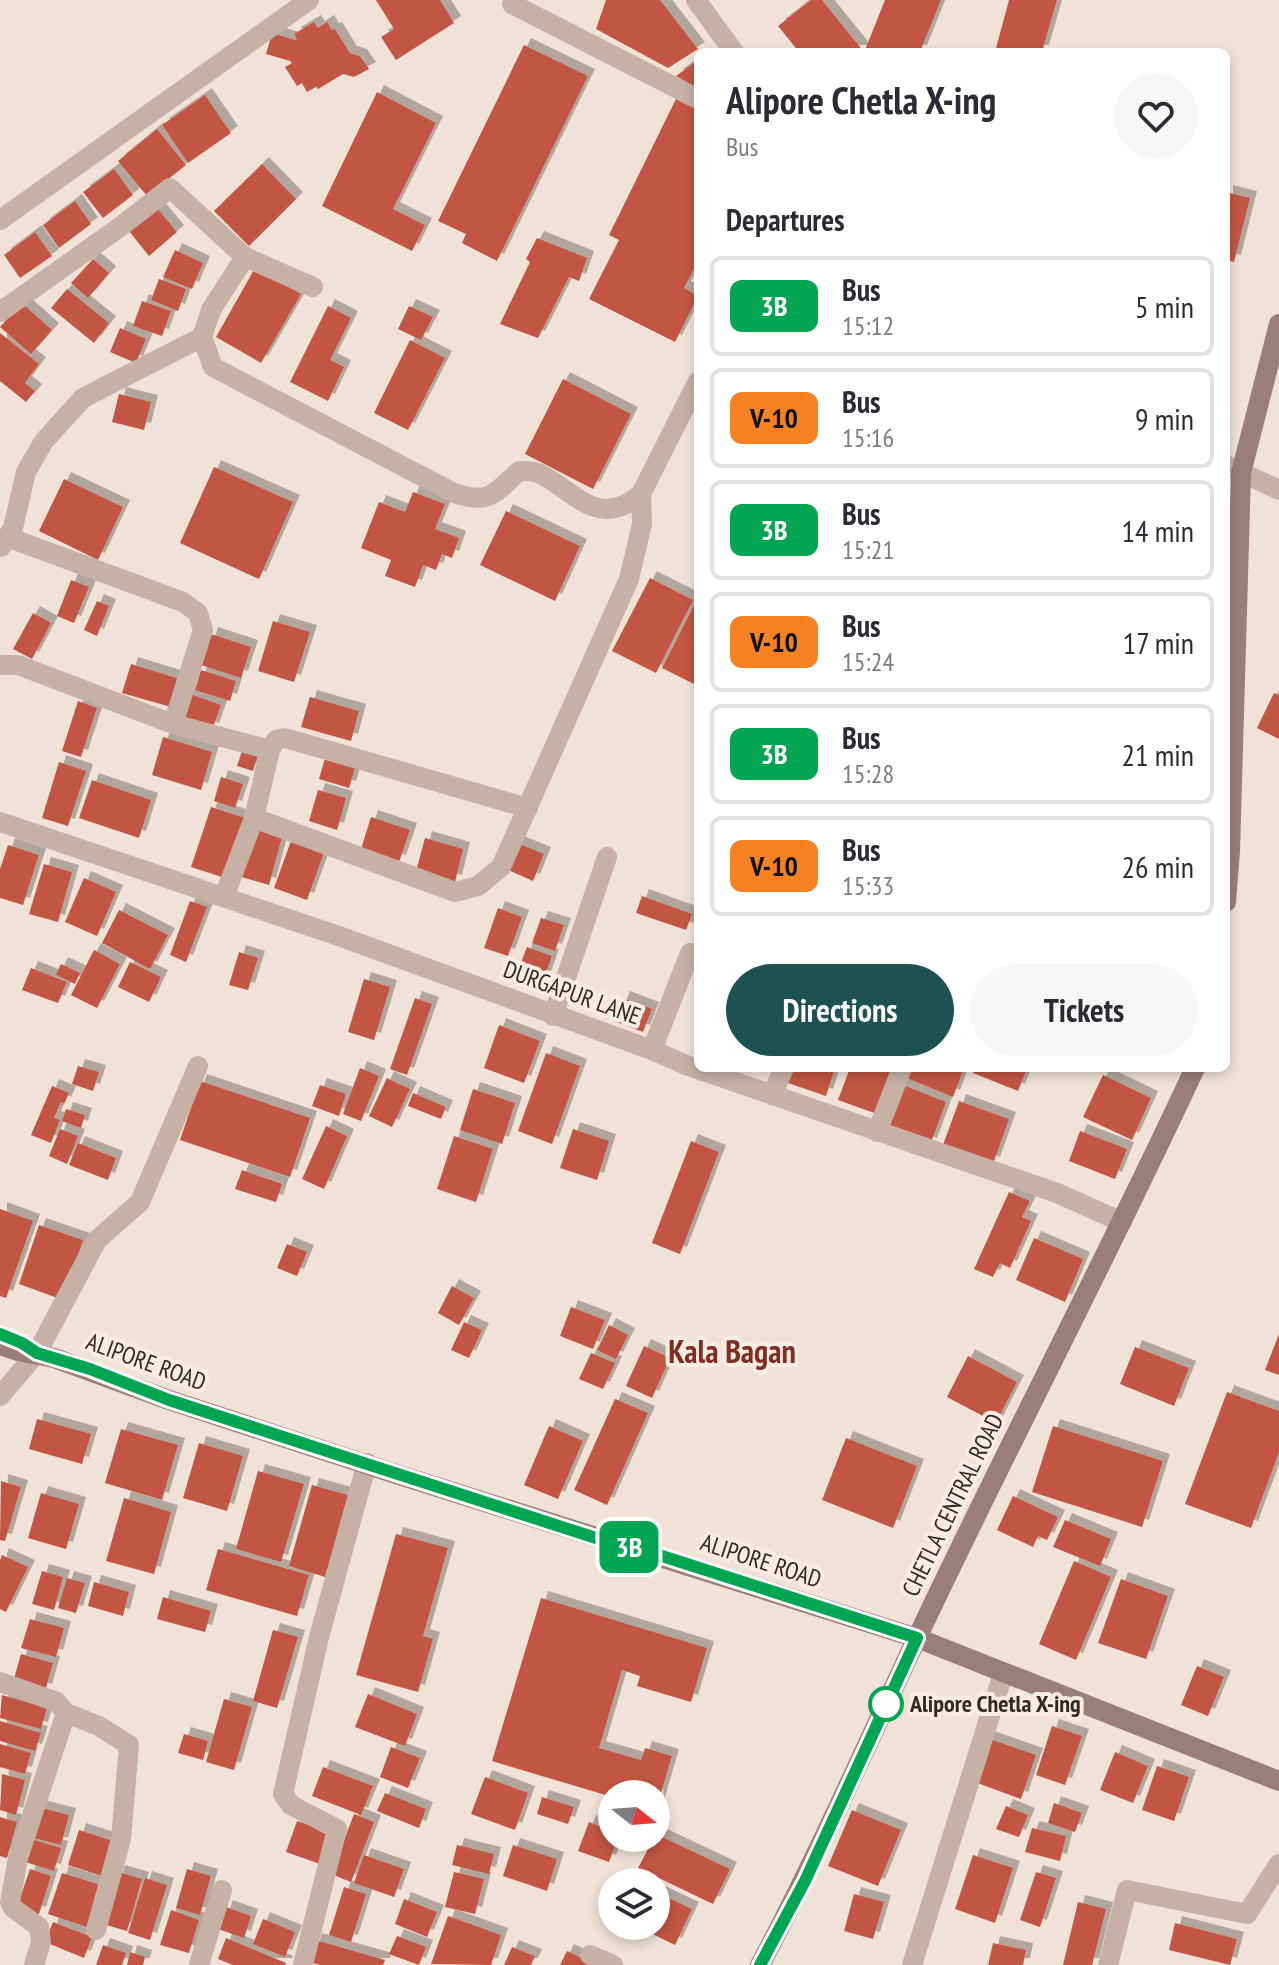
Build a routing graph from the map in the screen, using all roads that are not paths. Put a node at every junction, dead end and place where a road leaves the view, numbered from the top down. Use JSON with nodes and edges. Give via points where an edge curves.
{"nodes":[{"id":1,"x":309,"y":0,"type":"edge"},
{"id":2,"x":696,"y":0,"type":"edge"},
{"id":3,"x":512,"y":4,"type":"dead end"},
{"id":4,"x":731,"y":48,"type":"edge"},
{"id":5,"x":694,"y":97,"type":"edge"},
{"id":6,"x":0,"y":220,"type":"edge"},
{"id":7,"x":245,"y":257,"type":"junction"},
{"id":8,"x":313,"y":287,"type":"dead end"},
{"id":9,"x":0,"y":312,"type":"edge"},
{"id":10,"x":1279,"y":324,"type":"edge"},
{"id":11,"x":202,"y":337,"type":"junction"},
{"id":12,"x":694,"y":389,"type":"edge"},
{"id":13,"x":1233,"y":469,"type":"edge"},
{"id":14,"x":1279,"y":490,"type":"edge"},
{"id":15,"x":641,"y":494,"type":"junction"},
{"id":16,"x":5,"y":534,"type":"edge"},
{"id":17,"x":0,"y":665,"type":"edge"},
{"id":18,"x":173,"y":724,"type":"junction"},
{"id":19,"x":270,"y":750,"type":"junction"},
{"id":20,"x":528,"y":808,"type":"junction"},
{"id":21,"x":254,"y":818,"type":"junction"},
{"id":22,"x":0,"y":822,"type":"edge"},
{"id":23,"x":1230,"y":851,"type":"edge"},
{"id":24,"x":607,"y":857,"type":"dead end"},
{"id":25,"x":224,"y":897,"type":"junction"},
{"id":26,"x":690,"y":953,"type":"dead end"},
{"id":27,"x":553,"y":1016,"type":"junction"},
{"id":28,"x":652,"y":1050,"type":"junction"},
{"id":29,"x":198,"y":1066,"type":"dead end"},
{"id":30,"x":694,"y":1068,"type":"edge"},
{"id":31,"x":706,"y":1072,"type":"edge"},
{"id":32,"x":782,"y":1072,"type":"edge"},
{"id":33,"x":900,"y":1072,"type":"edge"},
{"id":34,"x":1193,"y":1072,"type":"edge"},
{"id":35,"x":772,"y":1095,"type":"junction"},
{"id":36,"x":877,"y":1132,"type":"junction"},
{"id":37,"x":1122,"y":1222,"type":"junction"},
{"id":38,"x":0,"y":1334,"type":"edge"},
{"id":39,"x":19,"y":1348,"type":"edge"},
{"id":40,"x":1,"y":1391,"type":"edge"},
{"id":41,"x":367,"y":1463,"type":"junction"},
{"id":42,"x":917,"y":1638,"type":"junction"},
{"id":43,"x":1003,"y":1674,"type":"junction"},
{"id":44,"x":0,"y":1682,"type":"edge"},
{"id":45,"x":66,"y":1713,"type":"junction"},
{"id":46,"x":1279,"y":1781,"type":"edge"},
{"id":47,"x":1279,"y":1864,"type":"edge"},
{"id":48,"x":222,"y":1890,"type":"dead end"},
{"id":49,"x":96,"y":1930,"type":"dead end"},
{"id":50,"x":590,"y":1955,"type":"dead end"},
{"id":51,"x":34,"y":1965,"type":"edge"},
{"id":52,"x":199,"y":1965,"type":"edge"},
{"id":53,"x":303,"y":1965,"type":"edge"},
{"id":54,"x":613,"y":1965,"type":"edge"},
{"id":55,"x":760,"y":1965,"type":"edge"},
{"id":56,"x":912,"y":1965,"type":"edge"},
{"id":57,"x":1108,"y":1965,"type":"edge"}],
"edges":[{"from":1,"to":6,"type":"street"},
{"from":2,"to":4,"type":"street"},
{"from":3,"to":5,"type":"street"},
{"from":7,"to":8,"type":"street"},
{"from":7,"to":9,"type":"street","via":[[170,188]]},
{"from":7,"to":11,"type":"street","via":[[211,310]]},
{"from":10,"to":13,"type":"main road"},
{"from":11,"to":15,"type":"street","via":[[213,367],[454,493],[475,500],[494,494],[519,471],[537,472],[580,502],[602,508],[628,506]]},
{"from":11,"to":16,"type":"street","via":[[83,398],[44,441],[26,472]]},
{"from":12,"to":15,"type":"street"},
{"from":13,"to":14,"type":"street"},
{"from":13,"to":23,"type":"main road"},
{"from":15,"to":20,"type":"street","via":[[642,524],[629,579]]},
{"from":16,"to":18,"type":"street","via":[[183,602],[198,613],[203,630]]},
{"from":17,"to":18,"type":"street","via":[[18,665]]},
{"from":18,"to":19,"type":"street"},
{"from":19,"to":20,"type":"street","via":[[276,740],[285,738]]},
{"from":19,"to":21,"type":"street"},
{"from":20,"to":21,"type":"street","via":[[501,867],[478,886],[455,892]]},
{"from":21,"to":25,"type":"street"},
{"from":22,"to":25,"type":"street","name":"DURGAPUR LANE"},
{"from":24,"to":27,"type":"street"},
{"from":25,"to":27,"type":"street","name":"DURGAPUR LANE"},
{"from":26,"to":28,"type":"street"},
{"from":27,"to":28,"type":"street","name":"DURGAPUR LANE"},
{"from":28,"to":30,"type":"street","name":"DURGAPUR LANE"},
{"from":29,"to":39,"type":"street","via":[[140,1202],[97,1240]]},
{"from":31,"to":35,"type":"street","name":"DURGAPUR LANE"},
{"from":32,"to":35,"type":"street"},
{"from":33,"to":36,"type":"street"},
{"from":34,"to":37,"type":"main road","name":"CHETLA CENTRAL ROAD"},
{"from":35,"to":36,"type":"street","name":"DURGAPUR LANE"},
{"from":36,"to":37,"type":"street","name":"DURGAPUR LANE","via":[[1057,1193]]},
{"from":37,"to":42,"type":"main road","name":"CHETLA CENTRAL ROAD"},
{"from":38,"to":39,"type":"main road","name":"ALIPORE ROAD"},
{"from":39,"to":40,"type":"street"},
{"from":39,"to":41,"type":"main road","name":"ALIPORE ROAD"},
{"from":41,"to":42,"type":"main road","name":"ALIPORE ROAD"},
{"from":41,"to":53,"type":"street","via":[[283,1794],[291,1805],[337,1829]]},
{"from":42,"to":43,"type":"main road","name":"ALIPORE ROAD"},
{"from":42,"to":55,"type":"main road","name":"CHETLA CENTRAL ROAD","via":[[805,1881]]},
{"from":43,"to":46,"type":"main road","name":"ALIPORE ROAD"},
{"from":43,"to":56,"type":"street"},
{"from":44,"to":45,"type":"street","via":[[57,1702]]},
{"from":45,"to":49,"type":"street","via":[[129,1745],[121,1839]]},
{"from":45,"to":51,"type":"street","via":[[22,1845],[10,1902],[39,1927]]},
{"from":47,"to":57,"type":"street","via":[[1247,1914],[1127,1890]]},
{"from":48,"to":52,"type":"street"},
{"from":50,"to":54,"type":"street"}]}
